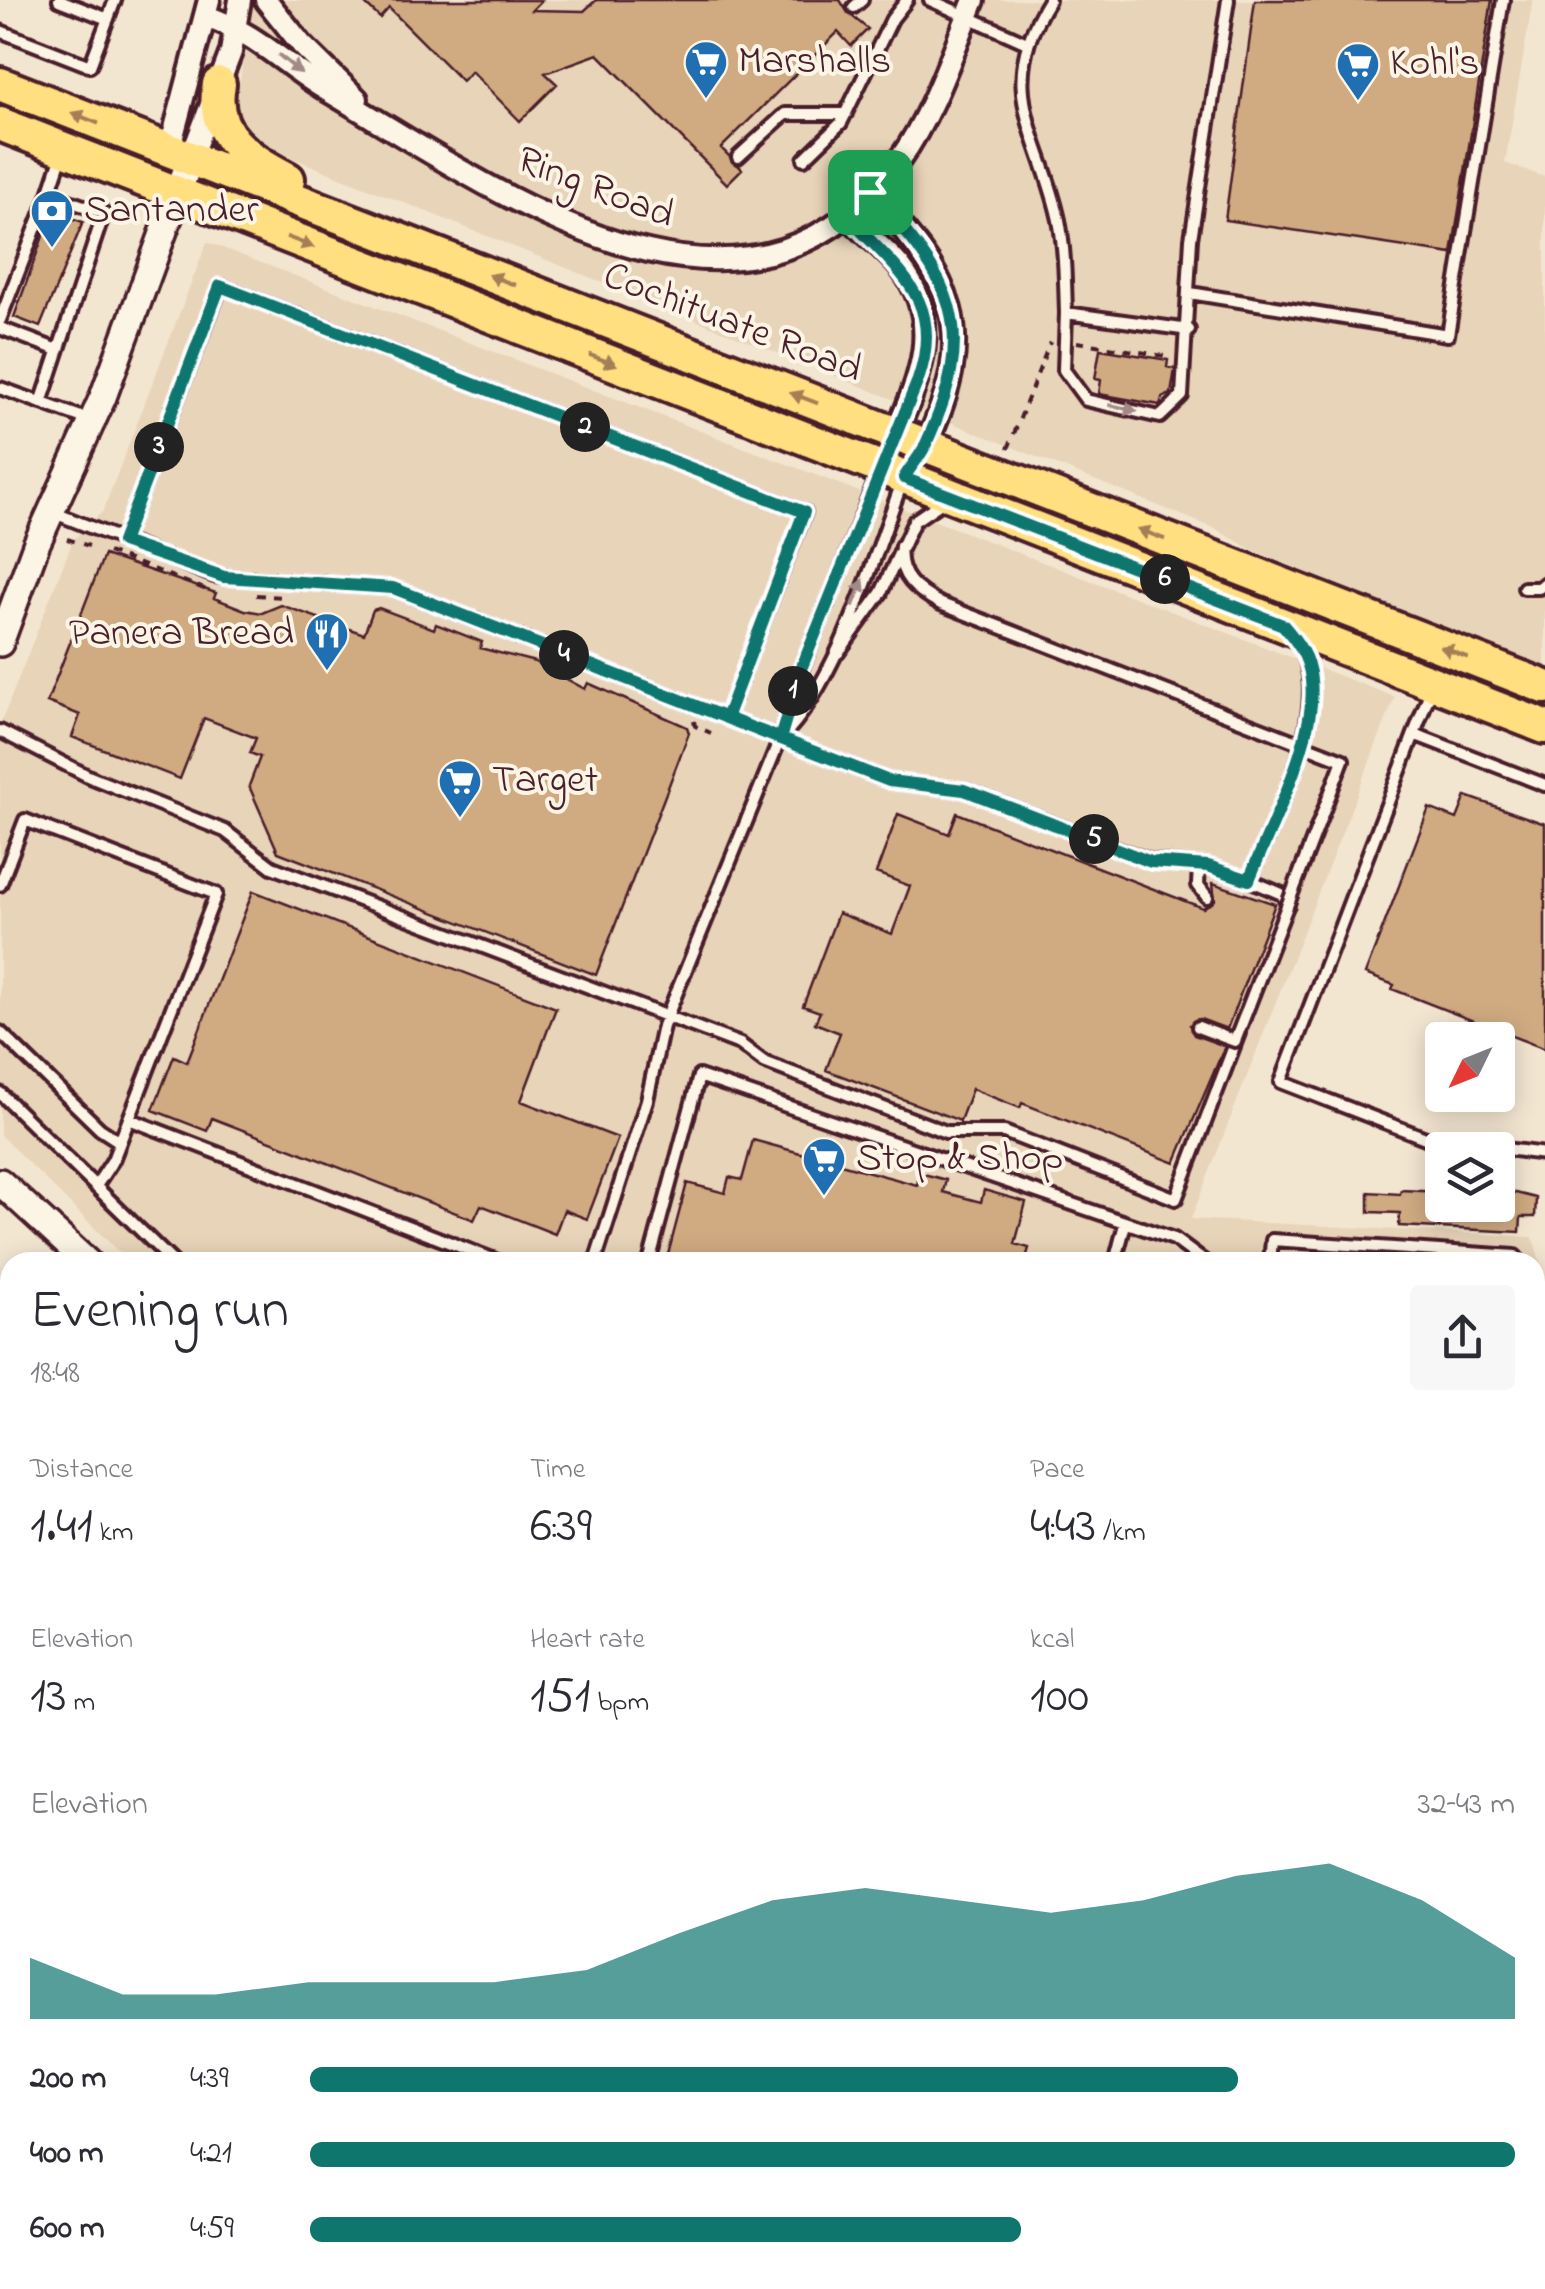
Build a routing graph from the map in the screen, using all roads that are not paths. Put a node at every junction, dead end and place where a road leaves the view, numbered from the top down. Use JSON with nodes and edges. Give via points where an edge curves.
{"nodes":[{"id":1,"x":59,"y":0,"type":"edge"},
{"id":2,"x":115,"y":0,"type":"edge"},
{"id":3,"x":240,"y":0,"type":"edge"},
{"id":4,"x":266,"y":0,"type":"edge"},
{"id":5,"x":907,"y":0,"type":"edge"},
{"id":6,"x":930,"y":0,"type":"edge"},
{"id":7,"x":1048,"y":0,"type":"edge"},
{"id":8,"x":1228,"y":0,"type":"edge"},
{"id":9,"x":1502,"y":0,"type":"edge"},
{"id":10,"x":208,"y":8,"type":"edge"},
{"id":11,"x":970,"y":9,"type":"edge"},
{"id":12,"x":108,"y":18,"type":"junction"},
{"id":13,"x":238,"y":27,"type":"junction"},
{"id":14,"x":0,"y":31,"type":"edge"},
{"id":15,"x":1027,"y":43,"type":"junction"},
{"id":16,"x":0,"y":84,"type":"edge"},
{"id":17,"x":219,"y":84,"type":"junction"},
{"id":18,"x":846,"y":114,"type":"junction"},
{"id":19,"x":384,"y":123,"type":"junction"},
{"id":20,"x":0,"y":124,"type":"edge"},
{"id":21,"x":64,"y":150,"type":"junction"},
{"id":22,"x":179,"y":156,"type":"junction"},
{"id":23,"x":738,"y":157,"type":"dead end"},
{"id":24,"x":804,"y":159,"type":"dead end"},
{"id":25,"x":870,"y":192,"type":"junction"},
{"id":26,"x":49,"y":194,"type":"junction"},
{"id":27,"x":176,"y":194,"type":"junction"},
{"id":28,"x":846,"y":214,"type":"junction"},
{"id":29,"x":434,"y":254,"type":"junction"},
{"id":30,"x":1190,"y":293,"type":"junction"},
{"id":31,"x":1066,"y":313,"type":"junction"},
{"id":32,"x":0,"y":320,"type":"edge"},
{"id":33,"x":0,"y":328,"type":"edge"},
{"id":34,"x":1189,"y":330,"type":"junction"},
{"id":35,"x":58,"y":350,"type":"junction"},
{"id":36,"x":0,"y":388,"type":"edge"},
{"id":37,"x":41,"y":403,"type":"junction"},
{"id":38,"x":93,"y":422,"type":"junction"},
{"id":39,"x":910,"y":439,"type":"junction"},
{"id":40,"x":892,"y":473,"type":"junction"},
{"id":41,"x":968,"y":502,"type":"junction"},
{"id":42,"x":51,"y":512,"type":"junction"},
{"id":43,"x":122,"y":542,"type":"junction"},
{"id":44,"x":901,"y":546,"type":"junction"},
{"id":45,"x":1545,"y":583,"type":"edge"},
{"id":46,"x":1524,"y":588,"type":"dead end"},
{"id":47,"x":1283,"y":625,"type":"junction"},
{"id":48,"x":0,"y":643,"type":"edge"},
{"id":49,"x":831,"y":661,"type":"junction"},
{"id":50,"x":1434,"y":684,"type":"junction"},
{"id":51,"x":1545,"y":687,"type":"edge"},
{"id":52,"x":726,"y":718,"type":"junction"},
{"id":53,"x":1545,"y":728,"type":"edge"},
{"id":54,"x":0,"y":731,"type":"edge"},
{"id":55,"x":1414,"y":734,"type":"junction"},
{"id":56,"x":780,"y":739,"type":"junction"},
{"id":57,"x":1302,"y":744,"type":"junction"},
{"id":58,"x":1545,"y":785,"type":"edge"},
{"id":59,"x":1199,"y":866,"type":"junction"},
{"id":60,"x":1249,"y":880,"type":"junction"},
{"id":61,"x":0,"y":884,"type":"edge"},
{"id":62,"x":1262,"y":885,"type":"junction"},
{"id":63,"x":1207,"y":897,"type":"dead end"},
{"id":64,"x":1257,"y":897,"type":"dead end"},
{"id":65,"x":667,"y":1015,"type":"junction"},
{"id":66,"x":1198,"y":1027,"type":"dead end"},
{"id":67,"x":0,"y":1032,"type":"edge"},
{"id":68,"x":0,"y":1093,"type":"edge"},
{"id":69,"x":129,"y":1119,"type":"junction"},
{"id":70,"x":120,"y":1142,"type":"junction"},
{"id":71,"x":1545,"y":1154,"type":"edge"},
{"id":72,"x":0,"y":1182,"type":"edge"},
{"id":73,"x":96,"y":1186,"type":"junction"},
{"id":74,"x":1125,"y":1224,"type":"junction"},
{"id":75,"x":76,"y":1252,"type":"edge"},
{"id":76,"x":163,"y":1252,"type":"edge"},
{"id":77,"x":474,"y":1252,"type":"edge"},
{"id":78,"x":599,"y":1252,"type":"edge"},
{"id":79,"x":651,"y":1252,"type":"edge"},
{"id":80,"x":1118,"y":1252,"type":"edge"},
{"id":81,"x":1192,"y":1252,"type":"edge"},
{"id":82,"x":1271,"y":1252,"type":"edge"},
{"id":83,"x":1454,"y":1252,"type":"edge"}],
"edges":[{"from":1,"to":12,"type":"lane"},
{"from":2,"to":12,"type":"lane"},
{"from":3,"to":13,"type":"street"},
{"from":4,"to":19,"type":"street","name":"Ring Road","via":[[302,45]]},
{"from":5,"to":18,"type":"lane"},
{"from":6,"to":11,"type":"lane"},
{"from":7,"to":15,"type":"lane"},
{"from":8,"to":30,"type":"lane","via":[[1191,239]]},
{"from":9,"to":30,"type":"lane","via":[[1448,334]]},
{"from":10,"to":13,"type":"street","name":"Ring Road"},
{"from":10,"to":22,"type":"street"},
{"from":11,"to":15,"type":"lane"},
{"from":11,"to":25,"type":"street","name":"Ring Road","via":[[904,153]]},
{"from":12,"to":14,"type":"lane","via":[[90,66]]},
{"from":13,"to":17,"type":"street"},
{"from":13,"to":19,"type":"street","name":"Ring Road","one_way":true},
{"from":15,"to":31,"type":"lane","via":[[1024,111],[1059,220]]},
{"from":22,"to":16,"type":"main road","name":"Cochituate Road","one_way":true},
{"from":17,"to":22,"type":"street"},
{"from":17,"to":29,"type":"main road","via":[[222,124],[247,157]]},
{"from":18,"to":23,"type":"lane","via":[[785,114]]},
{"from":18,"to":24,"type":"lane"},
{"from":19,"to":28,"type":"street","name":"Ring Road","via":[[518,202],[662,256],[718,261],[772,253]]},
{"from":20,"to":21,"type":"main road","name":"Cochituate Road"},
{"from":21,"to":26,"type":"lane"},
{"from":21,"to":27,"type":"main road","name":"Cochituate Road"},
{"from":22,"to":27,"type":"street"},
{"from":22,"to":29,"type":"main road","name":"Cochituate Road"},
{"from":25,"to":28,"type":"street","name":"Ring Road"},
{"from":25,"to":39,"type":"street","via":[[928,258],[951,309],[954,361]]},
{"from":26,"to":32,"type":"lane"},
{"from":26,"to":35,"type":"lane","via":[[104,213]]},
{"from":27,"to":38,"type":"street"},
{"from":27,"to":40,"type":"main road","name":"Cochituate Road","one_way":true},
{"from":28,"to":39,"type":"street","via":[[916,292],[925,324]]},
{"from":39,"to":29,"type":"main road","name":"Cochituate Road","one_way":true},
{"from":30,"to":34,"type":"lane"},
{"from":31,"to":34,"type":"lane"},
{"from":31,"to":34,"type":"lane","one_way":true,"via":[[1064,370],[1086,400],[1160,416],[1182,396]]},
{"from":33,"to":35,"type":"lane"},
{"from":35,"to":37,"type":"lane"},
{"from":36,"to":37,"type":"lane"},
{"from":37,"to":38,"type":"lane"},
{"from":38,"to":42,"type":"street"},
{"from":39,"to":40,"type":"street"},
{"from":39,"to":40,"type":"street"},
{"from":51,"to":39,"type":"main road","name":"Cochituate Road","one_way":true},
{"from":40,"to":41,"type":"main road","name":"Cochituate Road"},
{"from":49,"to":40,"type":"lane","one_way":true},
{"from":40,"to":56,"type":"lane","via":[[799,674]]},
{"from":41,"to":44,"type":"lane","via":[[939,503],[921,513]]},
{"from":41,"to":47,"type":"main road","name":"Cochituate Road"},
{"from":42,"to":43,"type":"lane"},
{"from":42,"to":48,"type":"street"},
{"from":43,"to":52,"type":"lane","via":[[224,577],[393,588]]},
{"from":43,"to":52,"type":"lane","via":[[220,286],[804,512]]},
{"from":44,"to":49,"type":"lane","via":[[874,606]]},
{"from":44,"to":57,"type":"lane","via":[[908,581],[942,604]]},
{"from":45,"to":46,"type":"lane"},
{"from":47,"to":50,"type":"main road","name":"Cochituate Road"},
{"from":47,"to":57,"type":"lane","via":[[1302,649],[1311,677]]},
{"from":49,"to":56,"type":"lane","via":[[808,706]]},
{"from":50,"to":53,"type":"main road","name":"Cochituate Road"},
{"from":50,"to":55,"type":"lane"},
{"from":52,"to":56,"type":"lane"},
{"from":54,"to":65,"type":"lane","via":[[90,777],[226,831],[272,867]]},
{"from":55,"to":58,"type":"lane"},
{"from":55,"to":71,"type":"lane","via":[[1281,1082],[1428,1139]]},
{"from":56,"to":59,"type":"lane","via":[[889,781],[972,792],[1151,862]]},
{"from":56,"to":65,"type":"lane"},
{"from":57,"to":60,"type":"lane"},
{"from":57,"to":66,"type":"lane","bridge":true,"via":[[1343,760],[1235,1042]]},
{"from":59,"to":60,"type":"lane"},
{"from":59,"to":63,"type":"lane","via":[[1198,885]]},
{"from":60,"to":62,"type":"lane"},
{"from":61,"to":69,"type":"lane","via":[[25,820],[216,894]]},
{"from":62,"to":64,"type":"lane"},
{"from":62,"to":65,"type":"lane","via":[[1286,897],[1287,909],[1176,1199],[1004,1132],[940,1130],[764,1062],[740,1044]]},
{"from":65,"to":78,"type":"lane"},
{"from":67,"to":70,"type":"lane"},
{"from":68,"to":73,"type":"lane"},
{"from":69,"to":70,"type":"lane"},
{"from":69,"to":77,"type":"lane"},
{"from":70,"to":73,"type":"lane"},
{"from":72,"to":75,"type":"street"},
{"from":73,"to":76,"type":"lane"},
{"from":74,"to":79,"type":"lane","via":[[698,1076]]},
{"from":74,"to":80,"type":"lane"},
{"from":74,"to":81,"type":"lane","via":[[1174,1239]]},
{"from":82,"to":83,"type":"lane","via":[[1272,1240]]}]}
